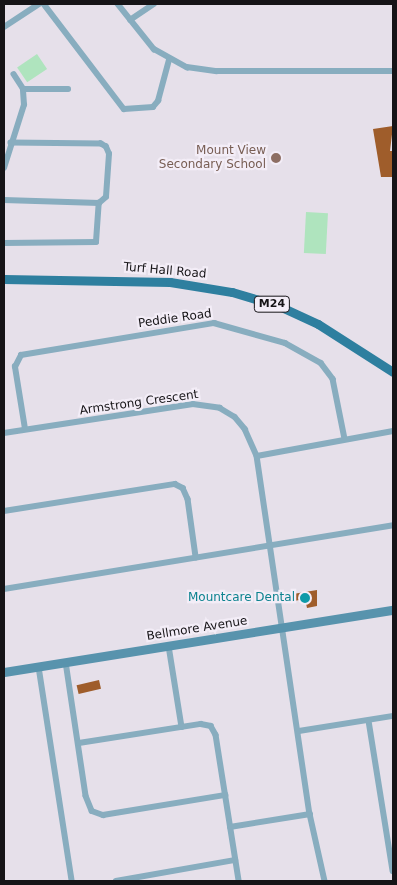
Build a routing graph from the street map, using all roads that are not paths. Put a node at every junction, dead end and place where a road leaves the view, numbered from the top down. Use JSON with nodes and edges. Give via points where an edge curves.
{"nodes":[{"id":1,"x":39,"y":4,"type":"edge"},
{"id":2,"x":44,"y":4,"type":"edge"},
{"id":3,"x":118,"y":4,"type":"edge"},
{"id":4,"x":154,"y":4,"type":"edge"},
{"id":5,"x":130,"y":20,"type":"junction"},
{"id":6,"x":4,"y":27,"type":"edge"},
{"id":7,"x":169,"y":60,"type":"junction"},
{"id":8,"x":393,"y":71,"type":"edge"},
{"id":9,"x":14,"y":75,"type":"dead end"},
{"id":10,"x":23,"y":89,"type":"junction"},
{"id":11,"x":68,"y":89,"type":"dead end"},
{"id":12,"x":11,"y":143,"type":"junction"},
{"id":13,"x":4,"y":168,"type":"edge"},
{"id":14,"x":4,"y":200,"type":"edge"},
{"id":15,"x":100,"y":203,"type":"junction"},
{"id":16,"x":4,"y":243,"type":"edge"},
{"id":17,"x":4,"y":279,"type":"edge"},
{"id":18,"x":393,"y":372,"type":"edge"},
{"id":19,"x":26,"y":430,"type":"junction"},
{"id":20,"x":393,"y":431,"type":"edge"},
{"id":21,"x":4,"y":433,"type":"edge"},
{"id":22,"x":345,"y":439,"type":"junction"},
{"id":23,"x":258,"y":456,"type":"junction"},
{"id":24,"x":4,"y":511,"type":"edge"},
{"id":25,"x":393,"y":525,"type":"edge"},
{"id":26,"x":271,"y":543,"type":"junction"},
{"id":27,"x":196,"y":557,"type":"junction"},
{"id":28,"x":4,"y":589,"type":"edge"},
{"id":29,"x":393,"y":610,"type":"edge"},
{"id":30,"x":284,"y":628,"type":"junction"},
{"id":31,"x":169,"y":646,"type":"junction"},
{"id":32,"x":66,"y":662,"type":"junction"},
{"id":33,"x":39,"y":666,"type":"junction"},
{"id":34,"x":4,"y":672,"type":"edge"},
{"id":35,"x":393,"y":716,"type":"edge"},
{"id":36,"x":369,"y":721,"type":"junction"},
{"id":37,"x":182,"y":727,"type":"junction"},
{"id":38,"x":299,"y":731,"type":"junction"},
{"id":39,"x":79,"y":743,"type":"junction"},
{"id":40,"x":225,"y":795,"type":"junction"},
{"id":41,"x":310,"y":814,"type":"junction"},
{"id":42,"x":230,"y":827,"type":"junction"},
{"id":43,"x":235,"y":860,"type":"junction"},
{"id":44,"x":393,"y":870,"type":"edge"},
{"id":45,"x":72,"y":881,"type":"edge"},
{"id":46,"x":116,"y":881,"type":"edge"},
{"id":47,"x":239,"y":881,"type":"edge"},
{"id":48,"x":325,"y":881,"type":"edge"}],
"edges":[{"from":1,"to":6,"type":"street"},
{"from":2,"to":7,"type":"street","via":[[124,109],[153,107],[158,101]]},
{"from":3,"to":5,"type":"street"},
{"from":4,"to":5,"type":"street"},
{"from":5,"to":7,"type":"street","via":[[154,49]]},
{"from":7,"to":8,"type":"street","via":[[186,67],[216,71]]},
{"from":9,"to":10,"type":"street"},
{"from":10,"to":11,"type":"street"},
{"from":10,"to":12,"type":"street","via":[[23,110]]},
{"from":12,"to":13,"type":"street"},
{"from":12,"to":15,"type":"street","via":[[100,144],[106,147],[109,154],[106,198]]},
{"from":14,"to":15,"type":"street"},
{"from":15,"to":16,"type":"street","via":[[96,242]]},
{"from":17,"to":18,"type":"main road","name":"Turf Hall Road","number":"M24","via":[[162,281],[225,290],[272,304],[318,324]]},
{"from":19,"to":21,"type":"street","name":"Armstrong Crescent"},
{"from":19,"to":22,"type":"street","name":"Peddie Road","via":[[15,367],[21,355],[214,323],[285,343],[322,363],[333,379]]},
{"from":19,"to":23,"type":"street","name":"Armstrong Crescent","via":[[201,404],[220,408],[235,417],[250,436]]},
{"from":20,"to":22,"type":"street"},
{"from":22,"to":23,"type":"street"},
{"from":23,"to":26,"type":"street","name":"Armstrong Crescent"},
{"from":24,"to":27,"type":"street","via":[[175,484],[183,488],[188,499]]},
{"from":25,"to":26,"type":"street"},
{"from":26,"to":27,"type":"street"},
{"from":26,"to":30,"type":"street","name":"Armstrong Crescent"},
{"from":27,"to":28,"type":"street"},
{"from":29,"to":30,"type":"street","name":"Bellmore Avenue"},
{"from":30,"to":31,"type":"street","name":"Bellmore Avenue"},
{"from":30,"to":38,"type":"street","name":"Armstrong Crescent"},
{"from":31,"to":32,"type":"street","name":"Bellmore Avenue"},
{"from":31,"to":37,"type":"street"},
{"from":32,"to":33,"type":"street","name":"Bellmore Avenue"},
{"from":32,"to":39,"type":"street"},
{"from":33,"to":34,"type":"street","name":"Bellmore Avenue"},
{"from":33,"to":45,"type":"street"},
{"from":35,"to":36,"type":"street"},
{"from":36,"to":38,"type":"street"},
{"from":36,"to":44,"type":"street"},
{"from":37,"to":39,"type":"street"},
{"from":37,"to":40,"type":"street","via":[[204,723],[214,730]]},
{"from":38,"to":41,"type":"street","name":"Armstrong Crescent"},
{"from":39,"to":40,"type":"street","via":[[87,803],[98,815]]},
{"from":40,"to":42,"type":"street"},
{"from":41,"to":42,"type":"street"},
{"from":41,"to":48,"type":"street","name":"Armstrong Crescent"},
{"from":42,"to":43,"type":"street"},
{"from":43,"to":46,"type":"street"},
{"from":43,"to":47,"type":"street"}]}
